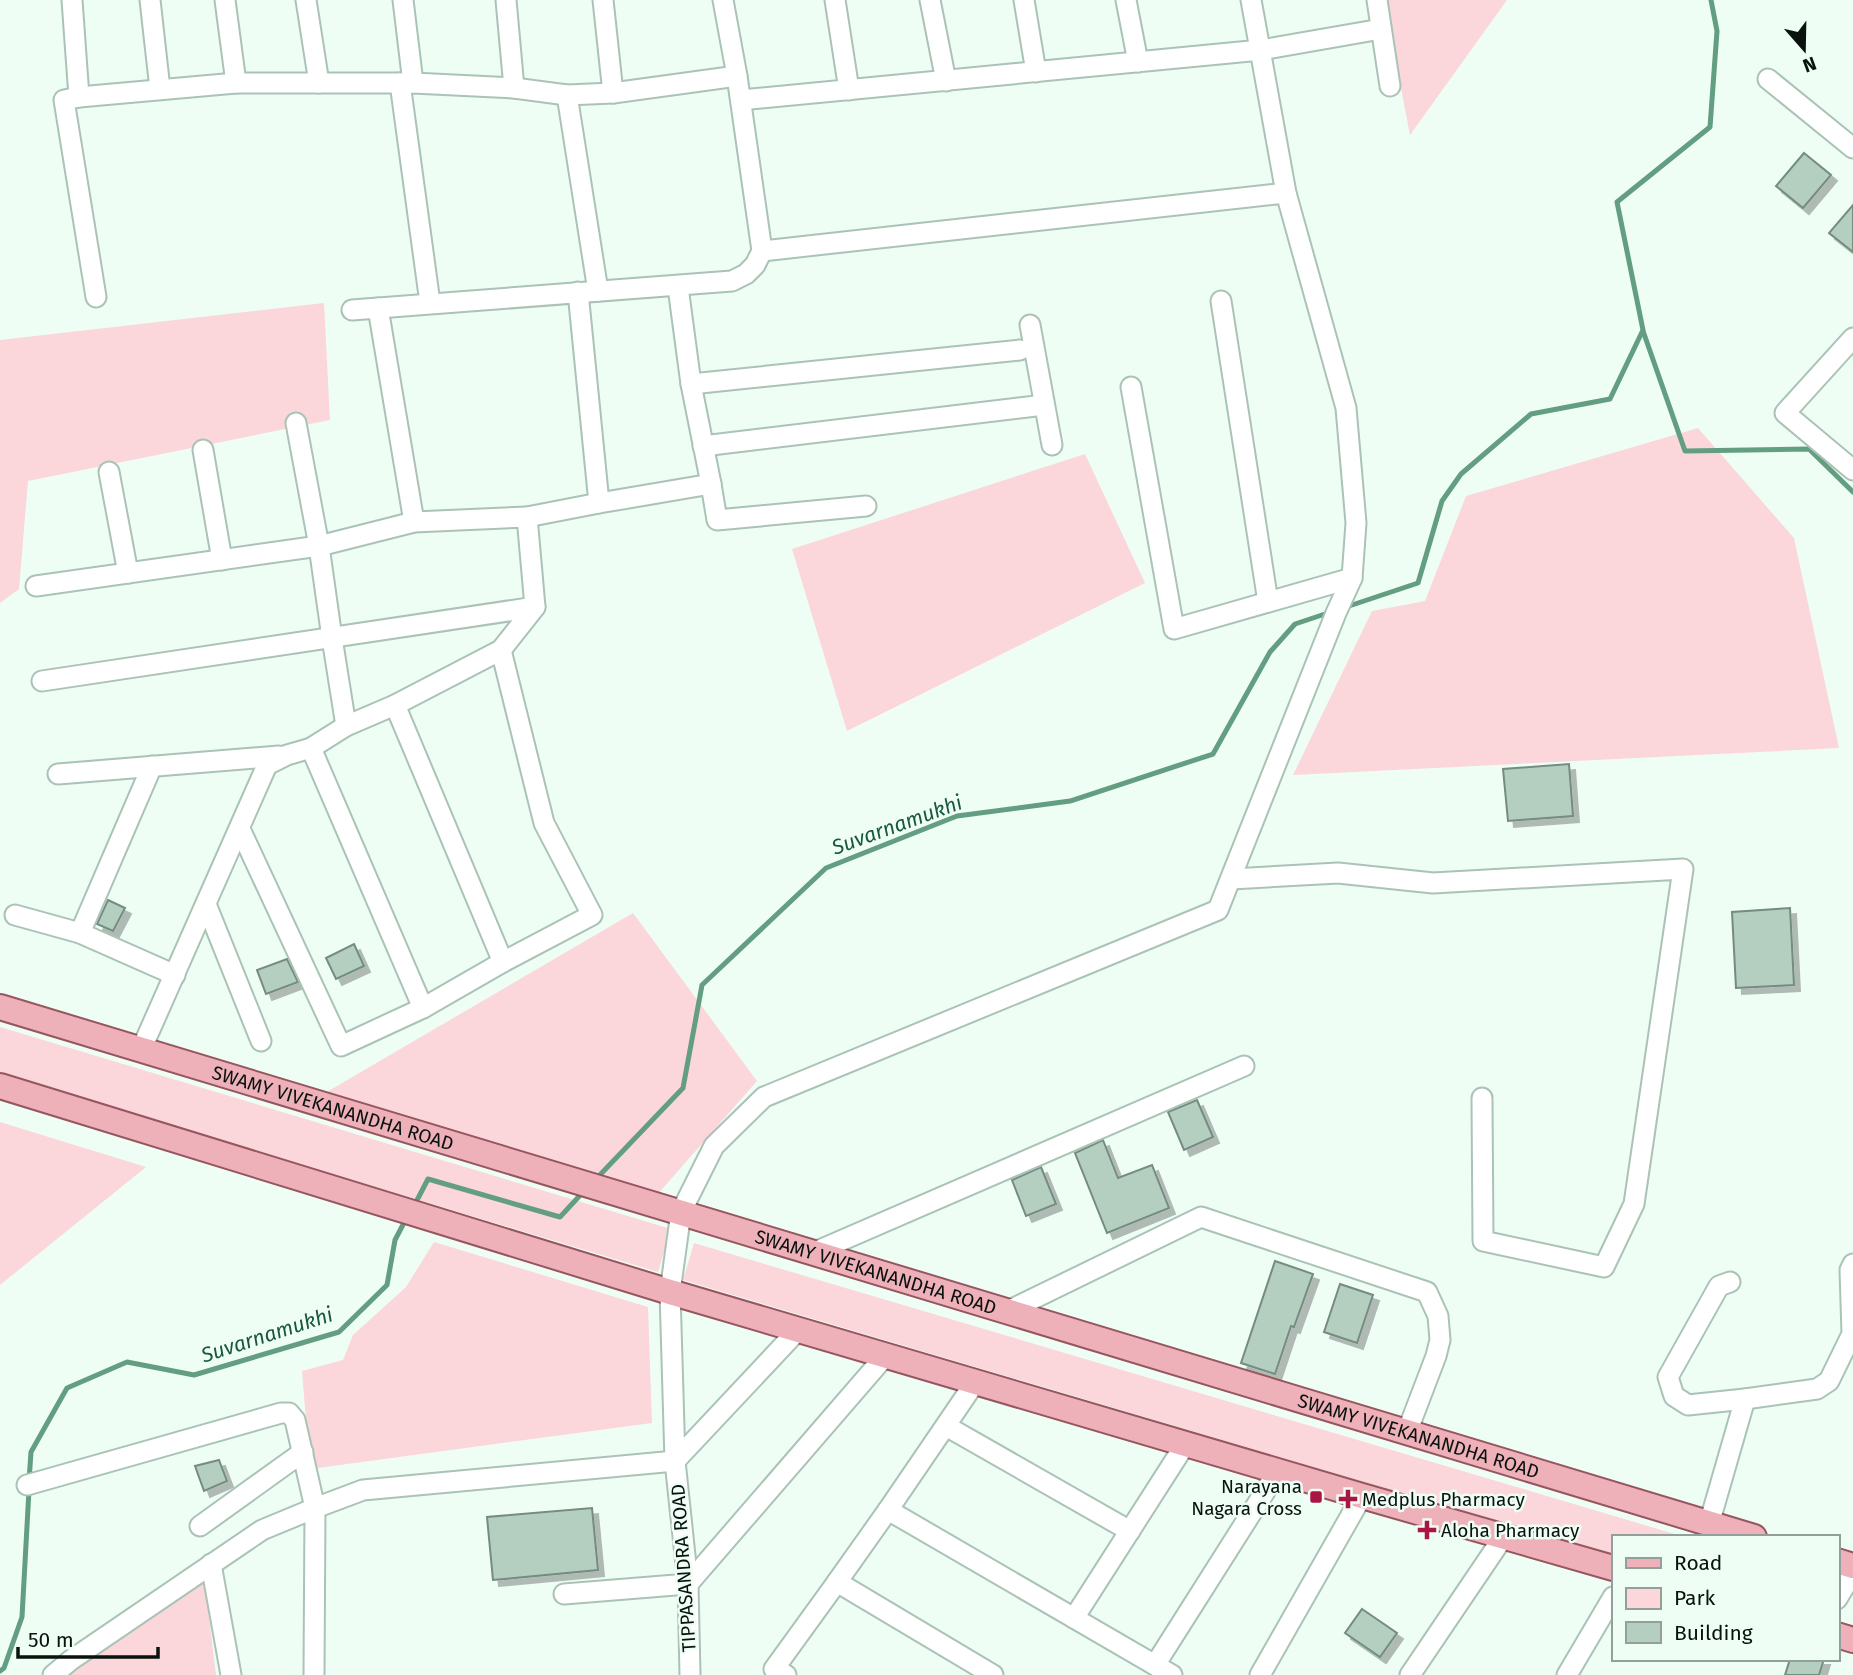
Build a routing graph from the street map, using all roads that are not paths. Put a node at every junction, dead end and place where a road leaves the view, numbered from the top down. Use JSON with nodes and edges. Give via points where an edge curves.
{"nodes":[{"id":1,"x":72,"y":0,"type":"edge"},
{"id":2,"x":150,"y":0,"type":"edge"},
{"id":3,"x":225,"y":0,"type":"edge"},
{"id":4,"x":306,"y":0,"type":"edge"},
{"id":5,"x":403,"y":0,"type":"edge"},
{"id":6,"x":506,"y":0,"type":"edge"},
{"id":7,"x":603,"y":0,"type":"edge"},
{"id":8,"x":723,"y":0,"type":"edge"},
{"id":9,"x":835,"y":0,"type":"edge"},
{"id":10,"x":930,"y":0,"type":"edge"},
{"id":11,"x":1024,"y":0,"type":"edge"},
{"id":12,"x":1126,"y":0,"type":"edge"},
{"id":13,"x":1251,"y":0,"type":"edge"},
{"id":14,"x":1377,"y":0,"type":"edge"},
{"id":15,"x":1381,"y":29,"type":"junction"},
{"id":16,"x":1261,"y":50,"type":"junction"},
{"id":17,"x":1138,"y":62,"type":"junction"},
{"id":18,"x":1037,"y":72,"type":"junction"},
{"id":19,"x":737,"y":76,"type":"junction"},
{"id":20,"x":1768,"y":79,"type":"dead end"},
{"id":21,"x":946,"y":81,"type":"junction"},
{"id":22,"x":236,"y":83,"type":"junction"},
{"id":23,"x":319,"y":83,"type":"junction"},
{"id":24,"x":406,"y":83,"type":"junction"},
{"id":25,"x":1390,"y":86,"type":"dead end"},
{"id":26,"x":514,"y":88,"type":"junction"},
{"id":27,"x":160,"y":89,"type":"junction"},
{"id":28,"x":849,"y":90,"type":"junction"},
{"id":29,"x":613,"y":93,"type":"junction"},
{"id":30,"x":567,"y":95,"type":"junction"},
{"id":31,"x":79,"y":97,"type":"junction"},
{"id":32,"x":741,"y":100,"type":"junction"},
{"id":33,"x":1853,"y":148,"type":"edge"},
{"id":34,"x":1286,"y":192,"type":"junction"},
{"id":35,"x":762,"y":251,"type":"junction"},
{"id":36,"x":678,"y":287,"type":"junction"},
{"id":37,"x":598,"y":291,"type":"junction"},
{"id":38,"x":578,"y":292,"type":"junction"},
{"id":39,"x":96,"y":297,"type":"dead end"},
{"id":40,"x":1221,"y":301,"type":"dead end"},
{"id":41,"x":430,"y":303,"type":"junction"},
{"id":42,"x":378,"y":308,"type":"junction"},
{"id":43,"x":352,"y":310,"type":"dead end"},
{"id":44,"x":1030,"y":326,"type":"dead end"},
{"id":45,"x":1853,"y":338,"type":"edge"},
{"id":46,"x":1020,"y":349,"type":"dead end"},
{"id":47,"x":691,"y":384,"type":"junction"},
{"id":48,"x":1130,"y":387,"type":"dead end"},
{"id":49,"x":1044,"y":405,"type":"junction"},
{"id":50,"x":296,"y":422,"type":"dead end"},
{"id":51,"x":1052,"y":445,"type":"dead end"},
{"id":52,"x":703,"y":446,"type":"junction"},
{"id":53,"x":203,"y":450,"type":"dead end"},
{"id":54,"x":1853,"y":470,"type":"edge"},
{"id":55,"x":109,"y":472,"type":"dead end"},
{"id":56,"x":710,"y":484,"type":"junction"},
{"id":57,"x":599,"y":503,"type":"junction"},
{"id":58,"x":866,"y":506,"type":"dead end"},
{"id":59,"x":527,"y":517,"type":"junction"},
{"id":60,"x":414,"y":522,"type":"junction"},
{"id":61,"x":319,"y":546,"type":"junction"},
{"id":62,"x":222,"y":560,"type":"junction"},
{"id":63,"x":128,"y":573,"type":"junction"},
{"id":64,"x":1352,"y":579,"type":"junction"},
{"id":65,"x":36,"y":586,"type":"dead end"},
{"id":66,"x":1268,"y":602,"type":"junction"},
{"id":67,"x":535,"y":607,"type":"junction"},
{"id":68,"x":331,"y":638,"type":"junction"},
{"id":69,"x":500,"y":650,"type":"junction"},
{"id":70,"x":42,"y":681,"type":"dead end"},
{"id":71,"x":395,"y":705,"type":"junction"},
{"id":72,"x":346,"y":726,"type":"junction"},
{"id":73,"x":311,"y":748,"type":"junction"},
{"id":74,"x":287,"y":755,"type":"junction"},
{"id":75,"x":152,"y":766,"type":"junction"},
{"id":76,"x":58,"y":774,"type":"dead end"},
{"id":77,"x":240,"y":829,"type":"junction"},
{"id":78,"x":1231,"y":879,"type":"junction"},
{"id":79,"x":206,"y":904,"type":"junction"},
{"id":80,"x":15,"y":915,"type":"dead end"},
{"id":81,"x":80,"y":933,"type":"junction"},
{"id":82,"x":503,"y":962,"type":"junction"},
{"id":83,"x":175,"y":975,"type":"junction"},
{"id":84,"x":0,"y":1007,"type":"edge"},
{"id":85,"x":423,"y":1008,"type":"junction"},
{"id":86,"x":261,"y":1041,"type":"dead end"},
{"id":87,"x":141,"y":1050,"type":"junction"},
{"id":88,"x":1244,"y":1066,"type":"dead end"},
{"id":89,"x":0,"y":1086,"type":"edge"},
{"id":90,"x":1482,"y":1098,"type":"dead end"},
{"id":91,"x":681,"y":1212,"type":"junction"},
{"id":92,"x":815,"y":1252,"type":"junction"},
{"id":93,"x":1853,"y":1264,"type":"edge"},
{"id":94,"x":1730,"y":1282,"type":"dead end"},
{"id":95,"x":670,"y":1292,"type":"junction"},
{"id":96,"x":1008,"y":1311,"type":"junction"},
{"id":97,"x":799,"y":1329,"type":"junction"},
{"id":98,"x":886,"y":1355,"type":"junction"},
{"id":99,"x":976,"y":1381,"type":"junction"},
{"id":100,"x":1745,"y":1399,"type":"junction"},
{"id":101,"x":946,"y":1426,"type":"junction"},
{"id":102,"x":1407,"y":1432,"type":"junction"},
{"id":103,"x":1186,"y":1443,"type":"junction"},
{"id":104,"x":303,"y":1452,"type":"junction"},
{"id":105,"x":675,"y":1461,"type":"junction"},
{"id":106,"x":1278,"y":1471,"type":"junction"},
{"id":107,"x":27,"y":1485,"type":"dead end"},
{"id":108,"x":1362,"y":1496,"type":"junction"},
{"id":109,"x":315,"y":1508,"type":"junction"},
{"id":110,"x":888,"y":1510,"type":"junction"},
{"id":111,"x":1709,"y":1524,"type":"junction"},
{"id":112,"x":200,"y":1526,"type":"dead end"},
{"id":113,"x":1130,"y":1531,"type":"junction"},
{"id":114,"x":1747,"y":1535,"type":"edge"},
{"id":115,"x":1504,"y":1536,"type":"junction"},
{"id":116,"x":211,"y":1564,"type":"junction"},
{"id":117,"x":1612,"y":1567,"type":"edge"},
{"id":118,"x":1853,"y":1572,"type":"edge"},
{"id":119,"x":837,"y":1582,"type":"junction"},
{"id":120,"x":688,"y":1584,"type":"junction"},
{"id":121,"x":564,"y":1594,"type":"dead end"},
{"id":122,"x":1839,"y":1596,"type":"edge"},
{"id":123,"x":1612,"y":1599,"type":"edge"},
{"id":124,"x":1074,"y":1618,"type":"junction"},
{"id":125,"x":1155,"y":1665,"type":"junction"},
{"id":126,"x":54,"y":1675,"type":"edge"},
{"id":127,"x":231,"y":1675,"type":"edge"},
{"id":128,"x":314,"y":1675,"type":"edge"},
{"id":129,"x":690,"y":1675,"type":"edge"},
{"id":130,"x":786,"y":1675,"type":"edge"},
{"id":131,"x":993,"y":1675,"type":"edge"},
{"id":132,"x":1172,"y":1675,"type":"edge"},
{"id":133,"x":1260,"y":1675,"type":"edge"},
{"id":134,"x":1410,"y":1675,"type":"edge"},
{"id":135,"x":1567,"y":1675,"type":"edge"}],
"edges":[{"from":1,"to":31,"type":"street"},
{"from":2,"to":27,"type":"street"},
{"from":3,"to":22,"type":"street"},
{"from":4,"to":23,"type":"street"},
{"from":5,"to":24,"type":"street"},
{"from":6,"to":26,"type":"street"},
{"from":7,"to":29,"type":"street"},
{"from":8,"to":19,"type":"street"},
{"from":9,"to":28,"type":"street"},
{"from":10,"to":21,"type":"street"},
{"from":11,"to":18,"type":"street"},
{"from":12,"to":17,"type":"street"},
{"from":13,"to":16,"type":"street"},
{"from":14,"to":15,"type":"street"},
{"from":15,"to":16,"type":"street"},
{"from":15,"to":25,"type":"street"},
{"from":16,"to":17,"type":"street"},
{"from":16,"to":34,"type":"street"},
{"from":17,"to":18,"type":"street"},
{"from":18,"to":21,"type":"street"},
{"from":19,"to":29,"type":"street"},
{"from":19,"to":32,"type":"street"},
{"from":20,"to":33,"type":"street"},
{"from":21,"to":28,"type":"street"},
{"from":22,"to":23,"type":"street"},
{"from":22,"to":27,"type":"street"},
{"from":23,"to":24,"type":"street"},
{"from":24,"to":26,"type":"street"},
{"from":24,"to":41,"type":"street"},
{"from":26,"to":30,"type":"street"},
{"from":27,"to":31,"type":"street"},
{"from":28,"to":32,"type":"street"},
{"from":29,"to":30,"type":"street"},
{"from":30,"to":37,"type":"street"},
{"from":31,"to":39,"type":"street","via":[[64,100]]},
{"from":32,"to":35,"type":"street"},
{"from":34,"to":35,"type":"street"},
{"from":34,"to":64,"type":"street","via":[[1346,408],[1356,523]]},
{"from":35,"to":36,"type":"street","via":[[755,265],[732,281]]},
{"from":36,"to":37,"type":"street"},
{"from":36,"to":47,"type":"street"},
{"from":37,"to":38,"type":"street"},
{"from":38,"to":41,"type":"street"},
{"from":38,"to":57,"type":"street"},
{"from":40,"to":66,"type":"street"},
{"from":41,"to":42,"type":"street"},
{"from":42,"to":43,"type":"street"},
{"from":42,"to":60,"type":"street"},
{"from":44,"to":49,"type":"street"},
{"from":45,"to":54,"type":"street","via":[[1785,413]]},
{"from":46,"to":47,"type":"street"},
{"from":47,"to":52,"type":"street"},
{"from":48,"to":66,"type":"street","via":[[1174,629]]},
{"from":49,"to":51,"type":"street"},
{"from":49,"to":52,"type":"street"},
{"from":50,"to":61,"type":"street"},
{"from":52,"to":56,"type":"street"},
{"from":53,"to":62,"type":"street"},
{"from":55,"to":63,"type":"street"},
{"from":56,"to":57,"type":"street"},
{"from":56,"to":58,"type":"street","via":[[717,520]]},
{"from":57,"to":59,"type":"street"},
{"from":59,"to":60,"type":"street"},
{"from":59,"to":67,"type":"street"},
{"from":60,"to":61,"type":"street"},
{"from":61,"to":62,"type":"street"},
{"from":61,"to":68,"type":"street"},
{"from":62,"to":63,"type":"street"},
{"from":63,"to":65,"type":"street"},
{"from":64,"to":66,"type":"street"},
{"from":64,"to":78,"type":"street","name":"TIPPASANDRA ROAD"},
{"from":67,"to":68,"type":"street"},
{"from":67,"to":69,"type":"street"},
{"from":68,"to":70,"type":"street"},
{"from":68,"to":72,"type":"street"},
{"from":69,"to":71,"type":"street"},
{"from":69,"to":82,"type":"street","via":[[544,823],[592,915]]},
{"from":71,"to":72,"type":"street"},
{"from":71,"to":82,"type":"street"},
{"from":72,"to":73,"type":"street"},
{"from":73,"to":74,"type":"street"},
{"from":73,"to":85,"type":"street"},
{"from":74,"to":75,"type":"street"},
{"from":74,"to":77,"type":"street","via":[[267,765]]},
{"from":75,"to":76,"type":"street"},
{"from":75,"to":81,"type":"street"},
{"from":77,"to":79,"type":"street"},
{"from":77,"to":85,"type":"street","via":[[341,1046]]},
{"from":78,"to":90,"type":"street","via":[[1338,873],[1433,883],[1683,869],[1634,1204],[1605,1267],[1483,1241]]},
{"from":78,"to":91,"type":"street","name":"TIPPASANDRA ROAD","via":[[1219,910],[764,1097],[714,1146]]},
{"from":79,"to":83,"type":"street"},
{"from":79,"to":86,"type":"street"},
{"from":80,"to":81,"type":"street"},
{"from":81,"to":83,"type":"street"},
{"from":82,"to":85,"type":"street"},
{"from":83,"to":87,"type":"street"},
{"from":84,"to":87,"type":"main road","name":"SWAMY VIVEKANANDHA ROAD"},
{"from":87,"to":91,"type":"main road","name":"SWAMY VIVEKANANDHA ROAD"},
{"from":88,"to":92,"type":"street"},
{"from":89,"to":95,"type":"main road"},
{"from":91,"to":92,"type":"main road","name":"SWAMY VIVEKANANDHA ROAD"},
{"from":91,"to":95,"type":"street","name":"TIPPASANDRA ROAD"},
{"from":92,"to":96,"type":"main road","name":"SWAMY VIVEKANANDHA ROAD"},
{"from":93,"to":100,"type":"street","via":[[1852,1335],[1829,1381],[1817,1389]]},
{"from":94,"to":100,"type":"street","via":[[1719,1286],[1668,1377],[1674,1396],[1688,1405]]},
{"from":95,"to":97,"type":"main road"},
{"from":95,"to":105,"type":"street","name":"TIPPASANDRA ROAD"},
{"from":96,"to":102,"type":"main road","name":"SWAMY VIVEKANANDHA ROAD"},
{"from":96,"to":102,"type":"street","via":[[1201,1217],[1427,1292],[1438,1316],[1440,1340]]},
{"from":97,"to":98,"type":"main road"},
{"from":97,"to":105,"type":"street"},
{"from":98,"to":99,"type":"main road"},
{"from":98,"to":120,"type":"street"},
{"from":99,"to":101,"type":"street"},
{"from":99,"to":103,"type":"main road"},
{"from":100,"to":111,"type":"street"},
{"from":101,"to":110,"type":"street"},
{"from":101,"to":113,"type":"street"},
{"from":102,"to":111,"type":"main road","name":"SWAMY VIVEKANANDHA ROAD"},
{"from":103,"to":106,"type":"main road"},
{"from":103,"to":113,"type":"street"},
{"from":104,"to":107,"type":"street","via":[[295,1420],[289,1413],[281,1413]]},
{"from":104,"to":109,"type":"street"},
{"from":104,"to":112,"type":"street"},
{"from":105,"to":109,"type":"street","via":[[363,1490]]},
{"from":105,"to":120,"type":"street","name":"TIPPASANDRA ROAD"},
{"from":106,"to":108,"type":"main road"},
{"from":106,"to":125,"type":"street"},
{"from":108,"to":115,"type":"main road"},
{"from":108,"to":133,"type":"street"},
{"from":109,"to":116,"type":"street","via":[[262,1530]]},
{"from":109,"to":128,"type":"street"},
{"from":110,"to":119,"type":"street"},
{"from":110,"to":124,"type":"street"},
{"from":111,"to":114,"type":"main road","name":"SWAMY VIVEKANANDHA ROAD"},
{"from":113,"to":124,"type":"street"},
{"from":115,"to":117,"type":"main road"},
{"from":115,"to":134,"type":"street"},
{"from":116,"to":126,"type":"street"},
{"from":116,"to":127,"type":"street"},
{"from":118,"to":122,"type":"street"},
{"from":119,"to":130,"type":"street","via":[[774,1668]]},
{"from":119,"to":131,"type":"street"},
{"from":120,"to":121,"type":"street"},
{"from":120,"to":129,"type":"street","name":"TIPPASANDRA ROAD"},
{"from":123,"to":135,"type":"street"},
{"from":124,"to":125,"type":"street"},
{"from":125,"to":132,"type":"street"}]}
